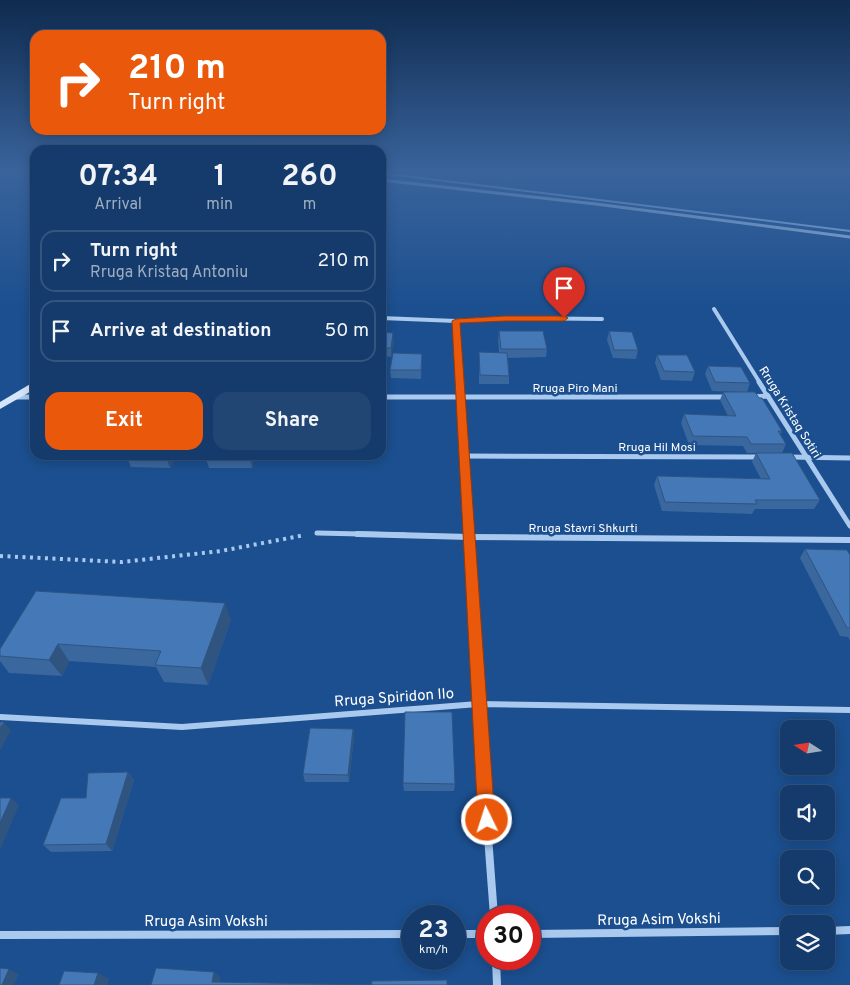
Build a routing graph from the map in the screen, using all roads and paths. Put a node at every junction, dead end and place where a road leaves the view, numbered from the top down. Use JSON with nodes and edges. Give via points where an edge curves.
{"nodes":[{"id":1,"x":704,"y":218,"type":"edge"},
{"id":2,"x":850,"y":237,"type":"edge"},
{"id":3,"x":714,"y":309,"type":"dead end"},
{"id":4,"x":386,"y":318,"type":"edge"},
{"id":5,"x":602,"y":319,"type":"dead end"},
{"id":6,"x":456,"y":321,"type":"junction"},
{"id":7,"x":30,"y":388,"type":"edge"},
{"id":8,"x":749,"y":396,"type":"edge"},
{"id":9,"x":768,"y":396,"type":"junction"},
{"id":10,"x":13,"y":397,"type":"junction"},
{"id":11,"x":30,"y":397,"type":"edge"},
{"id":12,"x":386,"y":397,"type":"edge"},
{"id":13,"x":460,"y":397,"type":"junction"},
{"id":14,"x":730,"y":397,"type":"edge"},
{"id":15,"x":0,"y":405,"type":"edge"},
{"id":16,"x":464,"y":456,"type":"junction"},
{"id":17,"x":768,"y":457,"type":"edge"},
{"id":18,"x":778,"y":457,"type":"edge"},
{"id":19,"x":807,"y":457,"type":"junction"},
{"id":20,"x":850,"y":458,"type":"edge"},
{"id":21,"x":850,"y":526,"type":"edge"},
{"id":22,"x":317,"y":533,"type":"joint"},
{"id":23,"x":469,"y":537,"type":"junction"},
{"id":24,"x":850,"y":540,"type":"edge"},
{"id":25,"x":0,"y":556,"type":"edge"},
{"id":26,"x":478,"y":704,"type":"junction"},
{"id":27,"x":850,"y":710,"type":"edge"},
{"id":28,"x":0,"y":717,"type":"edge"},
{"id":29,"x":493,"y":905,"type":"edge"},
{"id":30,"x":850,"y":930,"type":"edge"},
{"id":31,"x":780,"y":931,"type":"edge"},
{"id":32,"x":835,"y":931,"type":"edge"},
{"id":33,"x":401,"y":934,"type":"edge"},
{"id":34,"x":541,"y":934,"type":"edge"},
{"id":35,"x":0,"y":935,"type":"edge"},
{"id":36,"x":497,"y":970,"type":"edge"},
{"id":37,"x":498,"y":985,"type":"edge"}],
"edges":[{"from":1,"to":2,"type":"street"},
{"from":3,"to":9,"type":"street","name":"Rruga Kristaq Sotiri"},
{"from":4,"to":6,"type":"street"},
{"from":5,"to":6,"type":"street"},
{"from":6,"to":13,"type":"street"},
{"from":7,"to":10,"type":"street"},
{"from":8,"to":9,"type":"street"},
{"from":9,"to":19,"type":"street","name":"Rruga Kristaq Sotiri"},
{"from":10,"to":11,"type":"street"},
{"from":10,"to":15,"type":"street"},
{"from":12,"to":13,"type":"street","name":"Rruga Piro Mani"},
{"from":13,"to":14,"type":"street","name":"Rruga Piro Mani"},
{"from":13,"to":16,"type":"street"},
{"from":16,"to":17,"type":"street","name":"Rruga Hil Mosi"},
{"from":16,"to":23,"type":"street"},
{"from":18,"to":19,"type":"street"},
{"from":19,"to":20,"type":"street"},
{"from":19,"to":21,"type":"street","name":"Rruga Kristaq Sotiri"},
{"from":22,"to":23,"type":"street","name":"Rruga Stavri Shkurti"},
{"from":22,"to":25,"type":"path","via":[[220,551],[122,562]]},
{"from":23,"to":24,"type":"street","name":"Rruga Stavri Shkurti"},
{"from":23,"to":26,"type":"street"},
{"from":26,"to":27,"type":"street","name":"Rruga Spiridon Ilo"},
{"from":26,"to":28,"type":"street","name":"Rruga Spiridon Ilo","via":[[182,727]]},
{"from":26,"to":29,"type":"street"},
{"from":30,"to":32,"type":"street"},
{"from":31,"to":34,"type":"street","name":"Rruga Asim Vokshi"},
{"from":33,"to":35,"type":"street","name":"Rruga Asim Vokshi"},
{"from":36,"to":37,"type":"street"}]}
